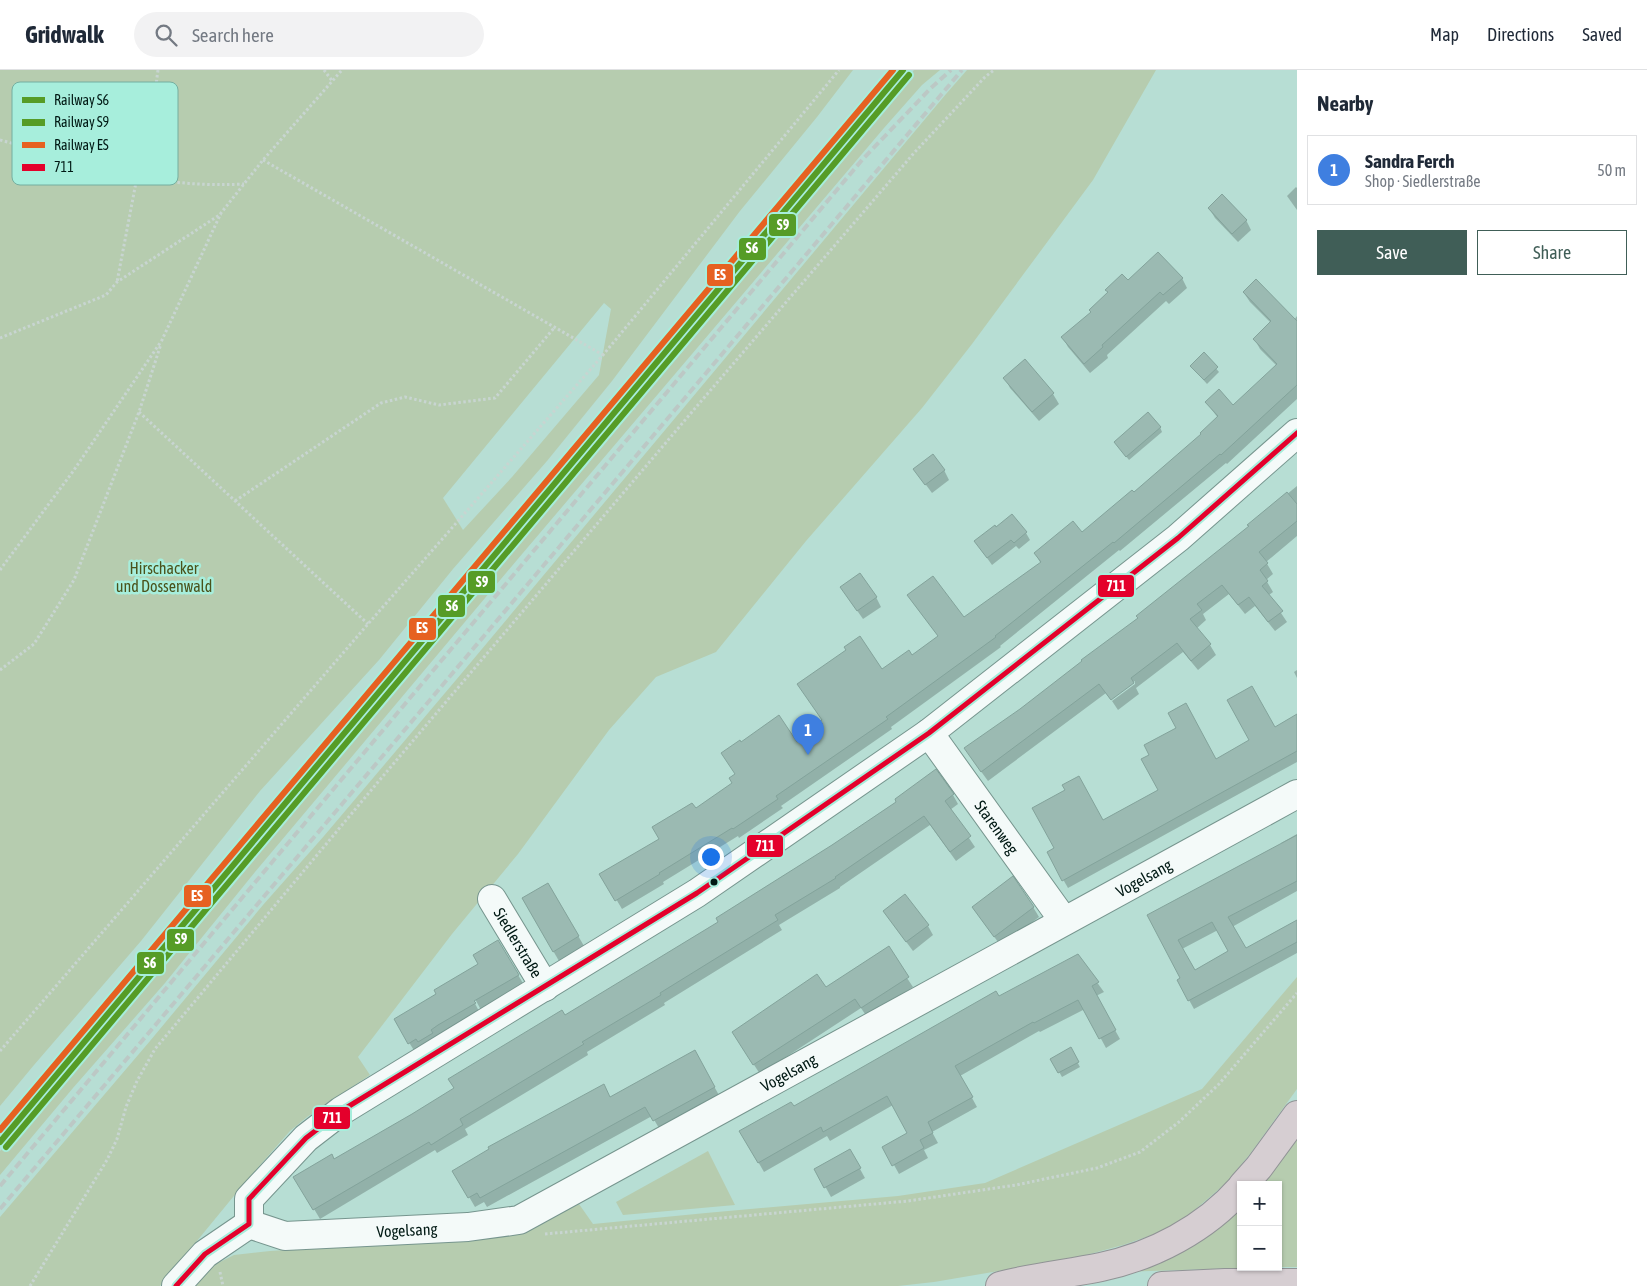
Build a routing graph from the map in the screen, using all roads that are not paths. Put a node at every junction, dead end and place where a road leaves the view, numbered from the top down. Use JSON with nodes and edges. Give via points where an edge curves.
{"nodes":[{"id":1,"x":1297,"y":433,"type":"edge"},
{"id":2,"x":929,"y":733,"type":"junction"},
{"id":3,"x":1297,"y":794,"type":"edge"},
{"id":4,"x":492,"y":899,"type":"dead end"},
{"id":5,"x":1064,"y":921,"type":"junction"},
{"id":6,"x":545,"y":987,"type":"junction"},
{"id":7,"x":1297,"y":1115,"type":"edge"},
{"id":8,"x":1247,"y":1181,"type":"edge"},
{"id":9,"x":1237,"y":1192,"type":"edge"},
{"id":10,"x":249,"y":1224,"type":"junction"},
{"id":11,"x":1297,"y":1283,"type":"edge"},
{"id":12,"x":176,"y":1286,"type":"edge"},
{"id":13,"x":1000,"y":1286,"type":"edge"},
{"id":14,"x":1162,"y":1286,"type":"edge"}],
"edges":[{"from":1,"to":2,"type":"street","name":"Siedlerstraße","via":[[1178,538]]},
{"from":2,"to":5,"type":"street","name":"Starenweg"},
{"from":2,"to":6,"type":"street","name":"Siedlerstraße","via":[[697,893]]},
{"from":3,"to":5,"type":"street","name":"Vogelsang"},
{"from":4,"to":6,"type":"street","name":"Siedlerstraße"},
{"from":5,"to":10,"type":"street","name":"Vogelsang","via":[[519,1220],[468,1227],[285,1236]]},
{"from":6,"to":10,"type":"street","name":"Siedlerstraße","via":[[340,1111],[306,1138],[249,1199]]},
{"from":7,"to":8,"type":"highway"},
{"from":9,"to":13,"type":"highway","via":[[1201,1224],[1152,1250],[1102,1267]]},
{"from":10,"to":12,"type":"street","via":[[205,1254]]},
{"from":11,"to":14,"type":"highway"}]}
